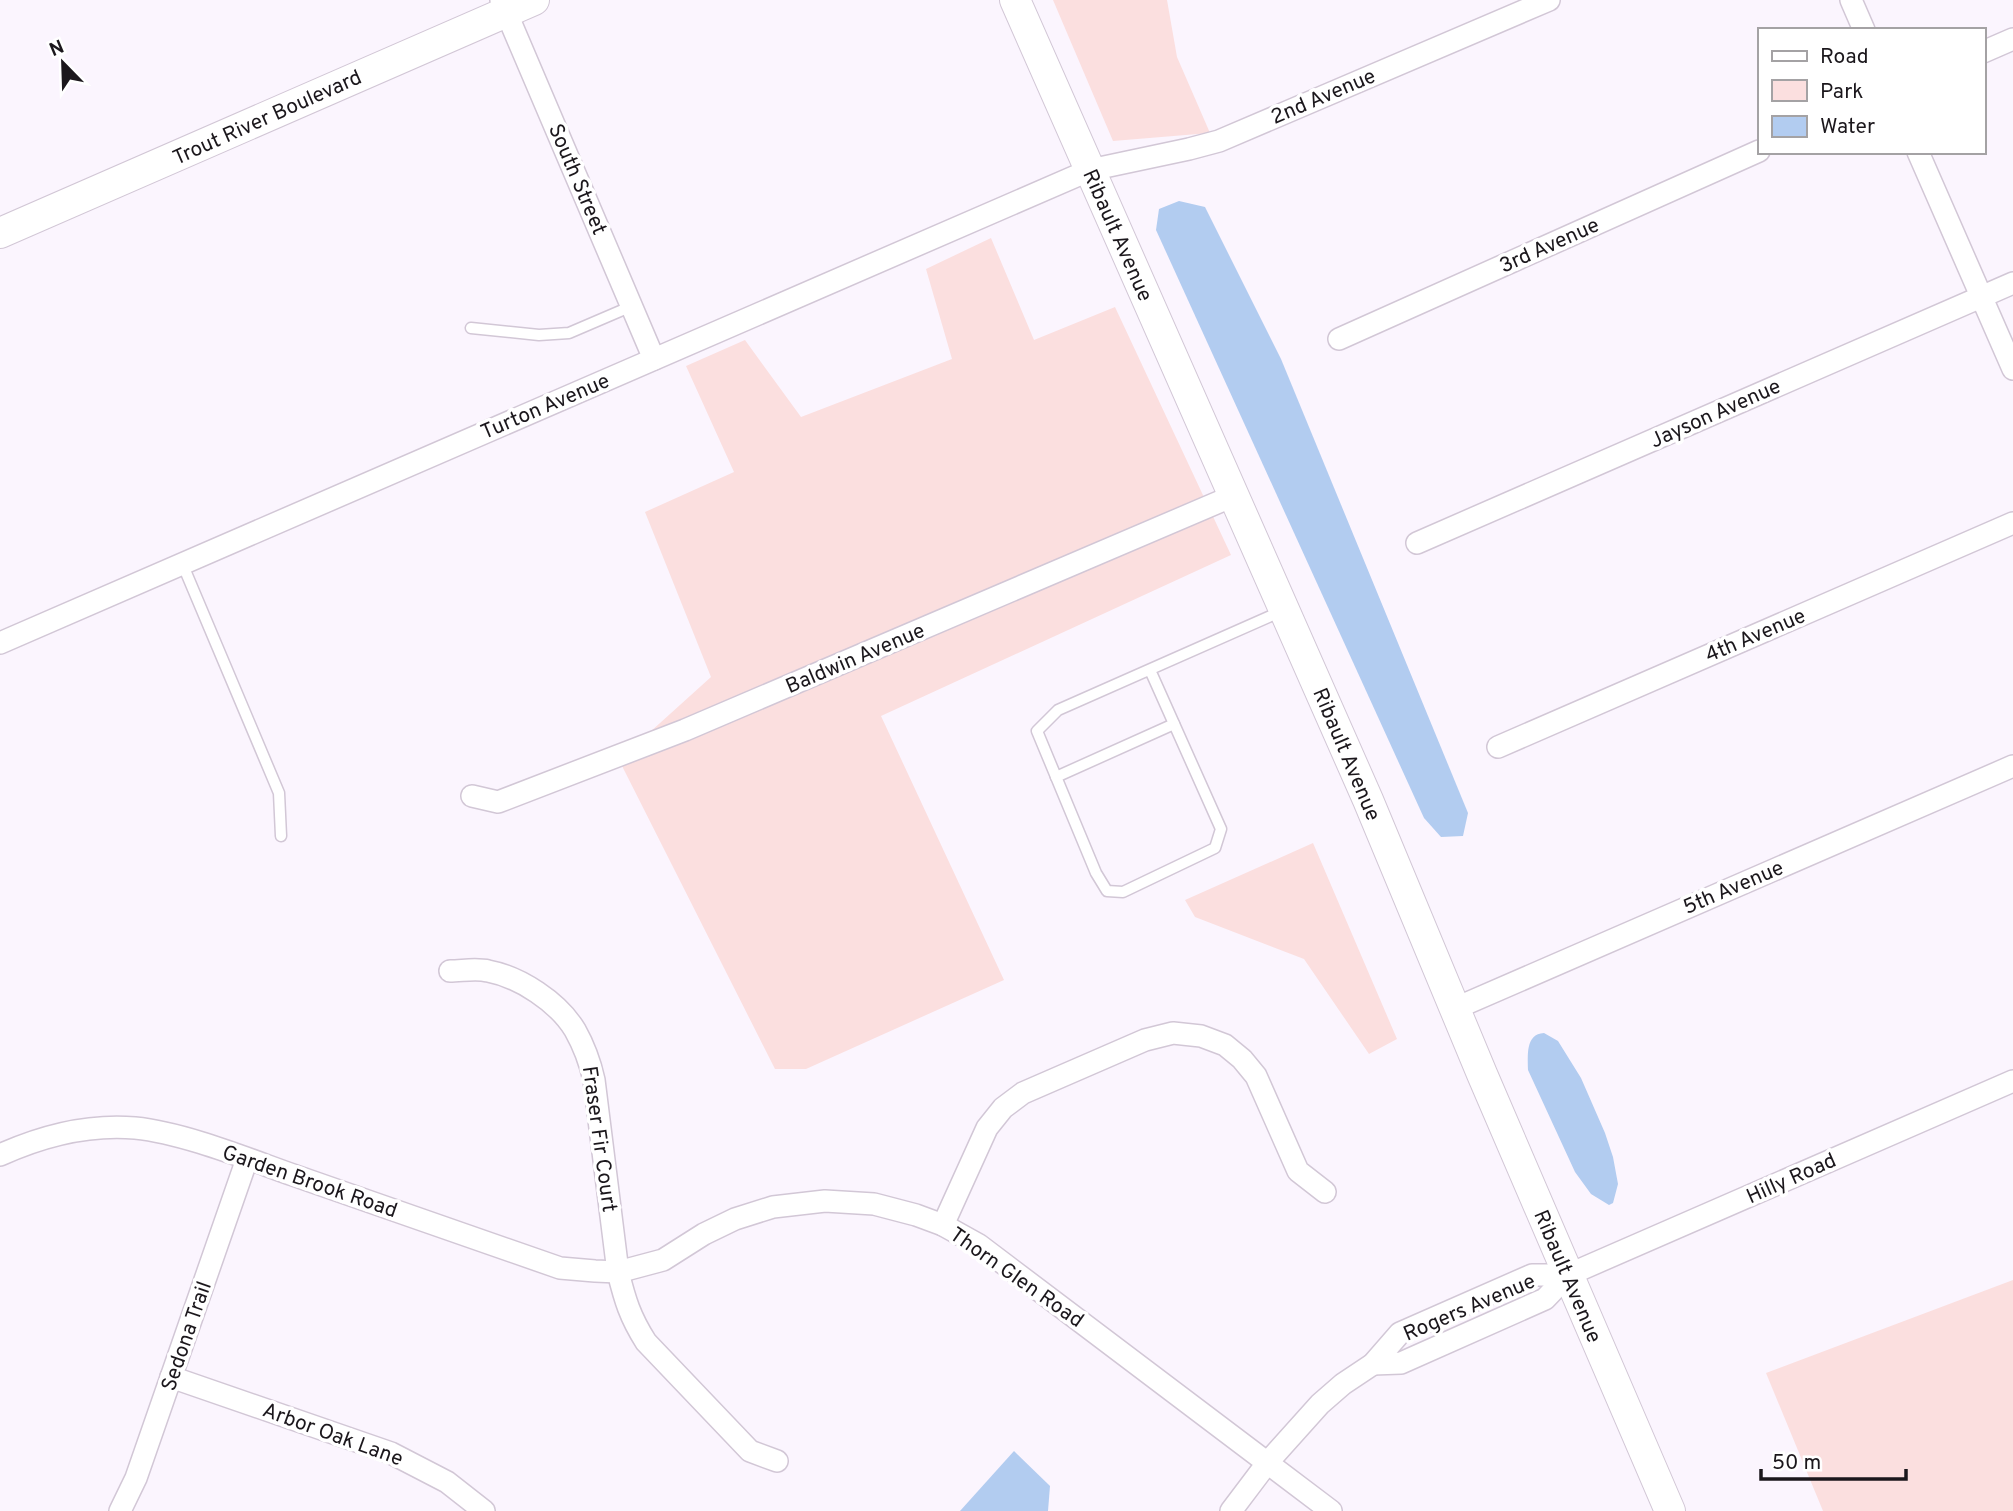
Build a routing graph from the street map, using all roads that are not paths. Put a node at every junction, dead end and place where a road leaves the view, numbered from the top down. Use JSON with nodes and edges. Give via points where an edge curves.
{"nodes":[{"id":1,"x":534,"y":0,"type":"edge"},
{"id":2,"x":1015,"y":0,"type":"edge"},
{"id":3,"x":1549,"y":0,"type":"edge"},
{"id":4,"x":1851,"y":0,"type":"edge"},
{"id":5,"x":504,"y":6,"type":"edge"},
{"id":6,"x":1863,"y":28,"type":"edge"},
{"id":7,"x":2013,"y":39,"type":"edge"},
{"id":8,"x":1985,"y":51,"type":"edge"},
{"id":9,"x":1758,"y":151,"type":"edge"},
{"id":10,"x":1919,"y":154,"type":"edge"},
{"id":11,"x":1090,"y":170,"type":"junction"},
{"id":12,"x":0,"y":233,"type":"edge"},
{"id":13,"x":2013,"y":283,"type":"edge"},
{"id":14,"x":1981,"y":297,"type":"junction"},
{"id":15,"x":632,"y":306,"type":"junction"},
{"id":16,"x":471,"y":328,"type":"dead end"},
{"id":17,"x":1339,"y":339,"type":"dead end"},
{"id":18,"x":654,"y":359,"type":"junction"},
{"id":19,"x":2013,"y":369,"type":"edge"},
{"id":20,"x":1233,"y":496,"type":"junction"},
{"id":21,"x":2013,"y":523,"type":"edge"},
{"id":22,"x":1416,"y":543,"type":"dead end"},
{"id":23,"x":182,"y":563,"type":"junction"},
{"id":24,"x":1284,"y":610,"type":"junction"},
{"id":25,"x":0,"y":643,"type":"edge"},
{"id":26,"x":1150,"y":670,"type":"junction"},
{"id":27,"x":1174,"y":724,"type":"junction"},
{"id":28,"x":1498,"y":747,"type":"dead end"},
{"id":29,"x":2013,"y":766,"type":"edge"},
{"id":30,"x":1056,"y":777,"type":"junction"},
{"id":31,"x":472,"y":796,"type":"dead end"},
{"id":32,"x":281,"y":836,"type":"dead end"},
{"id":33,"x":450,"y":971,"type":"dead end"},
{"id":34,"x":1454,"y":1009,"type":"junction"},
{"id":35,"x":2013,"y":1081,"type":"edge"},
{"id":36,"x":0,"y":1155,"type":"edge"},
{"id":37,"x":247,"y":1159,"type":"junction"},
{"id":38,"x":1325,"y":1192,"type":"dead end"},
{"id":39,"x":943,"y":1225,"type":"junction"},
{"id":40,"x":618,"y":1272,"type":"junction"},
{"id":41,"x":1568,"y":1275,"type":"junction"},
{"id":42,"x":171,"y":1377,"type":"junction"},
{"id":43,"x":777,"y":1461,"type":"dead end"},
{"id":44,"x":1268,"y":1462,"type":"junction"},
{"id":45,"x":120,"y":1511,"type":"edge"},
{"id":46,"x":484,"y":1511,"type":"edge"},
{"id":47,"x":1231,"y":1511,"type":"edge"},
{"id":48,"x":1331,"y":1511,"type":"edge"},
{"id":49,"x":1670,"y":1511,"type":"edge"}],
"edges":[{"from":1,"to":5,"type":"street","name":"Trout River Boulevard"},
{"from":2,"to":11,"type":"street","name":"Ribault Avenue"},
{"from":3,"to":11,"type":"street","name":"2nd Avenue","via":[[1219,141]]},
{"from":4,"to":6,"type":"street"},
{"from":5,"to":12,"type":"street","name":"Trout River Boulevard"},
{"from":5,"to":15,"type":"street","name":"South Street"},
{"from":7,"to":8,"type":"street"},
{"from":9,"to":17,"type":"street","name":"3rd Avenue"},
{"from":10,"to":14,"type":"street"},
{"from":11,"to":18,"type":"street","name":"Turton Avenue"},
{"from":11,"to":20,"type":"street","name":"Ribault Avenue"},
{"from":13,"to":14,"type":"street","name":"Jayson Avenue"},
{"from":14,"to":19,"type":"street"},
{"from":14,"to":22,"type":"street","name":"Jayson Avenue"},
{"from":15,"to":16,"type":"lane","via":[[569,332],[539,335]]},
{"from":15,"to":18,"type":"street","name":"South Street"},
{"from":18,"to":23,"type":"street","name":"Turton Avenue"},
{"from":20,"to":24,"type":"street","name":"Ribault Avenue"},
{"from":20,"to":31,"type":"street","name":"Baldwin Avenue","via":[[673,735],[498,802]]},
{"from":21,"to":28,"type":"street","name":"4th Avenue"},
{"from":23,"to":25,"type":"street","name":"Turton Avenue"},
{"from":23,"to":32,"type":"lane","via":[[279,793]]},
{"from":24,"to":26,"type":"lane"},
{"from":24,"to":34,"type":"street","name":"Ribault Avenue"},
{"from":26,"to":27,"type":"lane"},
{"from":26,"to":30,"type":"lane","via":[[1058,710],[1037,731]]},
{"from":27,"to":30,"type":"lane"},
{"from":27,"to":30,"type":"lane","via":[[1221,829],[1215,848],[1123,892],[1107,891],[1096,873]]},
{"from":29,"to":34,"type":"street","name":"5th Avenue"},
{"from":33,"to":40,"type":"street","name":"Fraser Fir Court","via":[[486,970],[520,981],[551,1002],[574,1028],[594,1080]]},
{"from":34,"to":41,"type":"street","name":"Ribault Avenue"},
{"from":35,"to":41,"type":"street","name":"Hilly Road"},
{"from":36,"to":37,"type":"street","name":"Garden Brook Road","via":[[57,1134],[134,1128]]},
{"from":37,"to":40,"type":"street","name":"Garden Brook Road","via":[[559,1268]]},
{"from":37,"to":42,"type":"street","name":"Sedona Trail"},
{"from":38,"to":39,"type":"street","via":[[1298,1171],[1256,1076],[1242,1059],[1225,1045],[1173,1033],[1145,1040],[1023,1093],[1003,1108],[987,1128]]},
{"from":39,"to":40,"type":"street","name":"Thorn Glen Road","via":[[874,1204],[825,1201],[773,1207],[735,1219],[663,1260]]},
{"from":39,"to":44,"type":"street","name":"Thorn Glen Road","via":[[979,1245]]},
{"from":40,"to":43,"type":"street","name":"Fraser Fir Court","via":[[633,1322],[646,1342],[750,1451]]},
{"from":41,"to":44,"type":"street","name":"Rogers Avenue","via":[[1532,1275],[1400,1333],[1373,1364],[1320,1404]]},
{"from":41,"to":49,"type":"street","name":"Ribault Avenue"},
{"from":42,"to":45,"type":"street","name":"Sedona Trail"},
{"from":42,"to":46,"type":"street","name":"Arbor Oak Lane","via":[[391,1453],[447,1482]]},
{"from":44,"to":47,"type":"street","name":"Rogers Avenue"},
{"from":44,"to":48,"type":"street","name":"Thorn Glen Road"}]}
